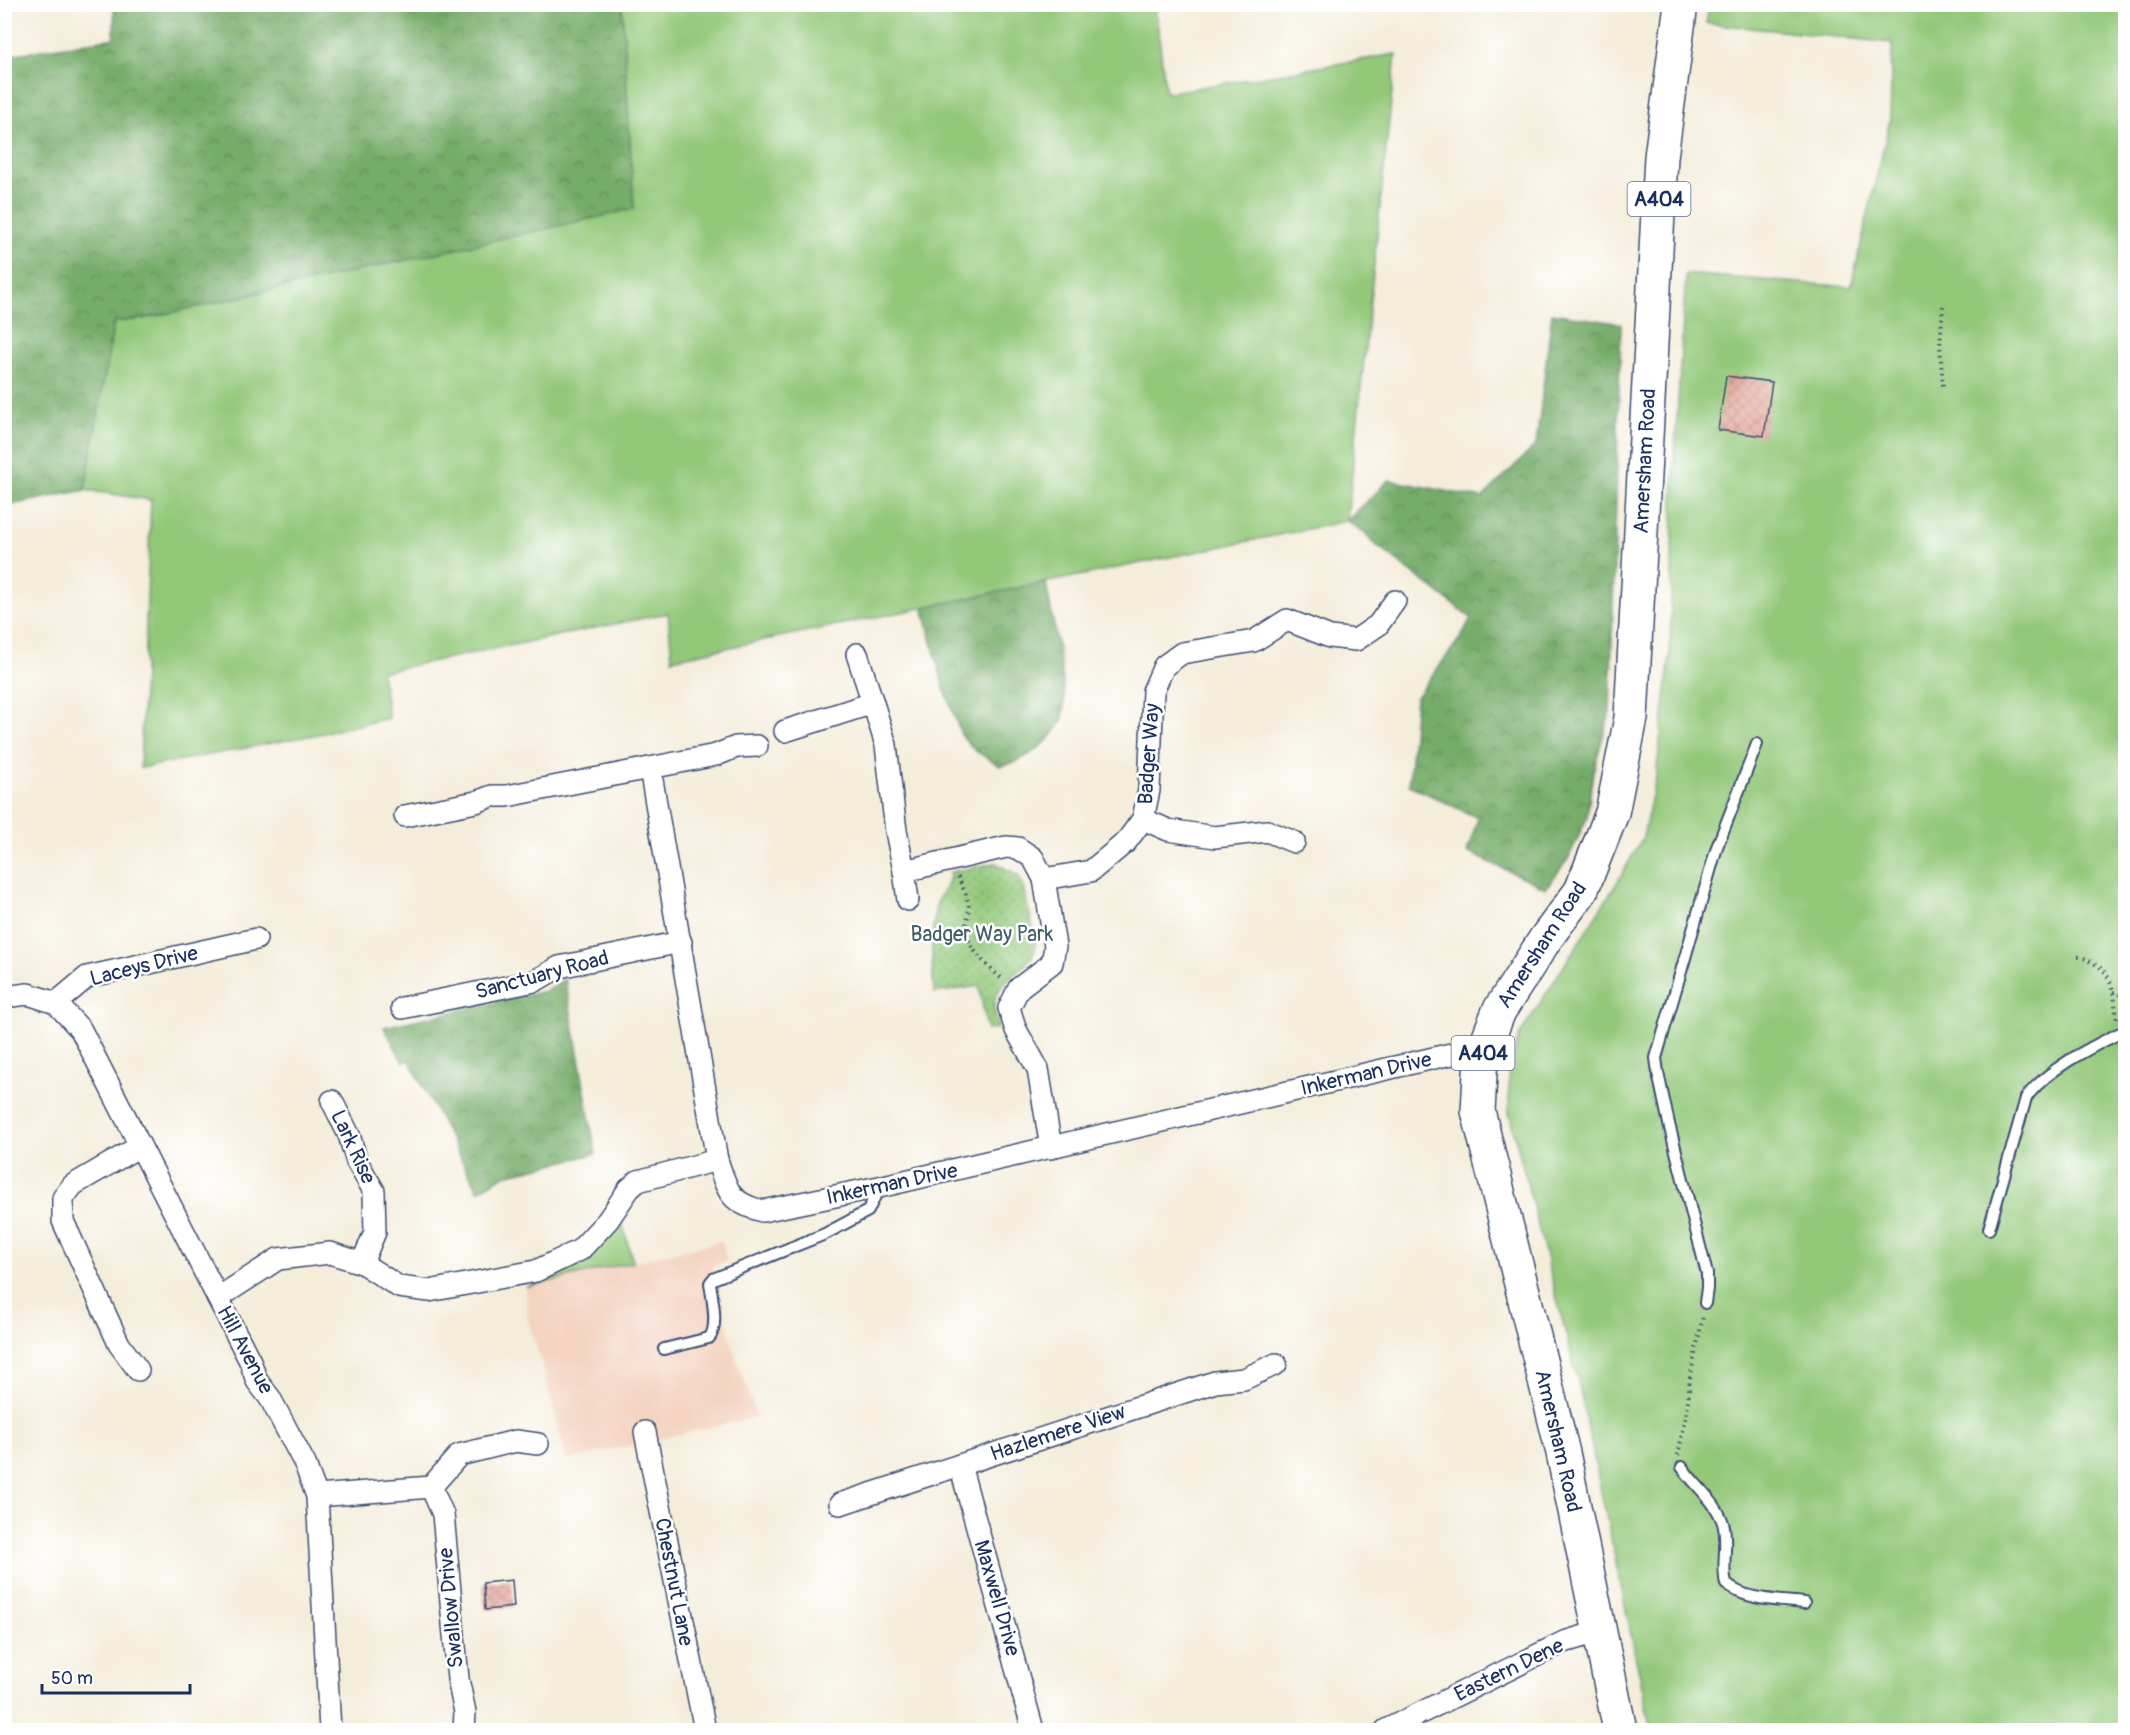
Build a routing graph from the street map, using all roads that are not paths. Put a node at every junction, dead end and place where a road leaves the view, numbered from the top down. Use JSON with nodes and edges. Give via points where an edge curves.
{"nodes":[{"id":1,"x":1681,"y":4,"type":"edge"},
{"id":2,"x":1395,"y":601,"type":"dead end"},
{"id":3,"x":857,"y":654,"type":"dead end"},
{"id":4,"x":873,"y":703,"type":"junction"},
{"id":5,"x":785,"y":731,"type":"dead end"},
{"id":6,"x":1757,"y":744,"type":"dead end"},
{"id":7,"x":757,"y":746,"type":"dead end"},
{"id":8,"x":650,"y":768,"type":"junction"},
{"id":9,"x":405,"y":816,"type":"dead end"},
{"id":10,"x":1143,"y":819,"type":"junction"},
{"id":11,"x":1294,"y":842,"type":"dead end"},
{"id":12,"x":904,"y":871,"type":"junction"},
{"id":13,"x":1044,"y":879,"type":"junction"},
{"id":14,"x":908,"y":900,"type":"dead end"},
{"id":15,"x":256,"y":939,"type":"dead end"},
{"id":16,"x":681,"y":942,"type":"junction"},
{"id":17,"x":4,"y":997,"type":"edge"},
{"id":18,"x":56,"y":1003,"type":"junction"},
{"id":19,"x":402,"y":1008,"type":"dead end"},
{"id":20,"x":2120,"y":1033,"type":"road end"},
{"id":21,"x":1481,"y":1057,"type":"junction"},
{"id":22,"x":332,"y":1101,"type":"dead end"},
{"id":23,"x":140,"y":1146,"type":"junction"},
{"id":24,"x":1051,"y":1148,"type":"junction"},
{"id":25,"x":717,"y":1160,"type":"junction"},
{"id":26,"x":879,"y":1187,"type":"junction"},
{"id":27,"x":1989,"y":1229,"type":"dead end"},
{"id":28,"x":362,"y":1263,"type":"junction"},
{"id":29,"x":218,"y":1298,"type":"junction"},
{"id":30,"x":1705,"y":1303,"type":"road end"},
{"id":31,"x":664,"y":1348,"type":"dead end"},
{"id":32,"x":1276,"y":1364,"type":"dead end"},
{"id":33,"x":138,"y":1370,"type":"dead end"},
{"id":34,"x":645,"y":1432,"type":"dead end"},
{"id":35,"x":538,"y":1444,"type":"dead end"},
{"id":36,"x":960,"y":1465,"type":"junction"},
{"id":37,"x":1683,"y":1467,"type":"road end"},
{"id":38,"x":431,"y":1487,"type":"junction"},
{"id":39,"x":317,"y":1496,"type":"junction"},
{"id":40,"x":840,"y":1504,"type":"dead end"},
{"id":41,"x":1804,"y":1603,"type":"dead end"},
{"id":42,"x":1601,"y":1631,"type":"junction"},
{"id":43,"x":330,"y":1731,"type":"edge"},
{"id":44,"x":464,"y":1731,"type":"edge"},
{"id":45,"x":705,"y":1731,"type":"edge"},
{"id":46,"x":1033,"y":1731,"type":"edge"},
{"id":47,"x":1386,"y":1731,"type":"edge"},
{"id":48,"x":1620,"y":1731,"type":"edge"}],
"edges":[{"from":1,"to":21,"type":"main road","name":"Amersham Road","number":"A404","via":[[1661,158],[1631,718],[1612,813],[1581,891],[1499,1011]]},
{"from":2,"to":10,"type":"street","name":"Badger Way","via":[[1378,625],[1356,640],[1330,637],[1287,620],[1254,641],[1182,653],[1164,666],[1153,691],[1149,790]]},
{"from":3,"to":4,"type":"street"},
{"from":4,"to":5,"type":"street"},
{"from":4,"to":12,"type":"street","via":[[886,745]]},
{"from":6,"to":30,"type":"lane","via":[[1717,847],[1656,1058],[1707,1274]]},
{"from":7,"to":8,"type":"street","via":[[736,747],[716,755]]},
{"from":8,"to":9,"type":"street"},
{"from":8,"to":16,"type":"street","name":"Inkerman Drive"},
{"from":10,"to":11,"type":"street","name":"Badger Way","via":[[1168,830],[1215,837],[1267,831]]},
{"from":10,"to":13,"type":"street","name":"Badger Way","via":[[1126,842],[1091,871]]},
{"from":12,"to":13,"type":"street","via":[[1006,847],[1018,848],[1033,858]]},
{"from":12,"to":14,"type":"street"},
{"from":13,"to":24,"type":"street","via":[[1054,946],[1052,963],[1019,988],[1009,1008],[1016,1030],[1038,1069]]},
{"from":15,"to":18,"type":"street","name":"Laceys Drive","via":[[87,977]]},
{"from":16,"to":19,"type":"street","name":"Sanctuary Road","via":[[559,967],[535,981]]},
{"from":16,"to":25,"type":"street","name":"Inkerman Drive"},
{"from":17,"to":18,"type":"street","via":[[28,994]]},
{"from":18,"to":23,"type":"street","name":"Hill Avenue","via":[[81,1030]]},
{"from":20,"to":27,"type":"lane","via":[[2098,1043],[2032,1089],[2026,1098]]},
{"from":21,"to":24,"type":"street","name":"Inkerman Drive","via":[[1451,1054]]},
{"from":21,"to":42,"type":"main road","name":"Amersham Road","number":"A404","via":[[1478,1111],[1563,1453]]},
{"from":22,"to":28,"type":"street","name":"Lark Rise","via":[[357,1162],[374,1191],[375,1232]]},
{"from":23,"to":29,"type":"street","name":"Hill Avenue"},
{"from":23,"to":33,"type":"street","via":[[73,1185],[63,1198],[63,1221],[119,1344]]},
{"from":24,"to":26,"type":"street","name":"Inkerman Drive"},
{"from":25,"to":26,"type":"street","name":"Inkerman Drive","via":[[729,1193],[744,1206],[762,1211]]},
{"from":25,"to":28,"type":"street","via":[[638,1181],[580,1250],[536,1271],[429,1291],[399,1287]]},
{"from":26,"to":31,"type":"lane","via":[[868,1211],[825,1234],[713,1279],[713,1335]]},
{"from":28,"to":29,"type":"street","via":[[330,1253],[278,1259]]},
{"from":29,"to":39,"type":"street","name":"Hill Avenue","via":[[257,1381],[305,1464]]},
{"from":32,"to":36,"type":"street","name":"Hazlemere View","via":[[1244,1378],[1215,1382]]},
{"from":34,"to":45,"type":"street","name":"Chestnut Lane"},
{"from":35,"to":38,"type":"street","via":[[516,1441],[459,1455]]},
{"from":36,"to":40,"type":"street","name":"Hazlemere View"},
{"from":36,"to":46,"type":"street","name":"Maxwell Drive"},
{"from":37,"to":41,"type":"lane","via":[[1706,1494],[1723,1524],[1726,1584],[1755,1597]]},
{"from":38,"to":39,"type":"street"},
{"from":38,"to":44,"type":"street","name":"Swallow Drive","via":[[443,1514]]},
{"from":39,"to":43,"type":"street","name":"Hill Avenue"},
{"from":42,"to":47,"type":"street","name":"Eastern Dene","via":[[1563,1642]]},
{"from":42,"to":48,"type":"main road","name":"Amersham Road","number":"A404"}]}
